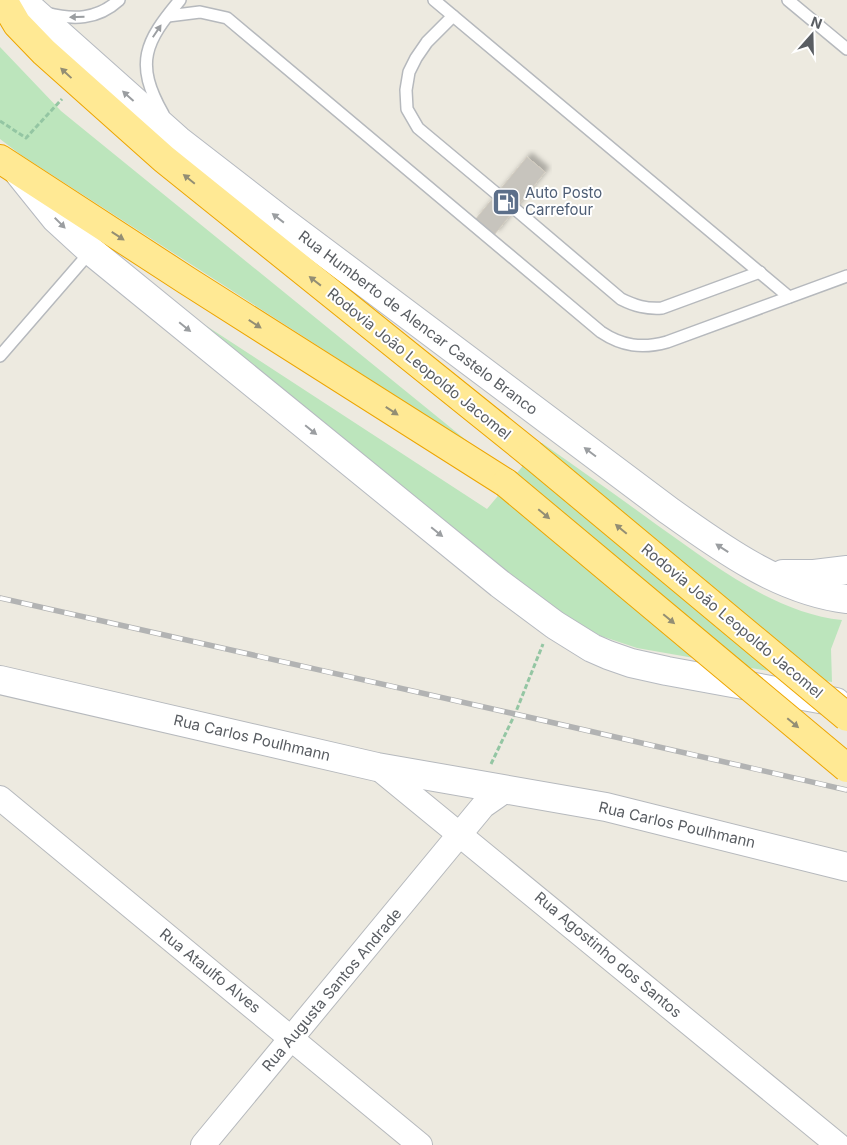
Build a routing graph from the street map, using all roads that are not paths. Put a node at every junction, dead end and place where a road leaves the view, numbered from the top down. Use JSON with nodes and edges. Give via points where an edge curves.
{"nodes":[{"id":1,"x":3,"y":0,"type":"edge"},
{"id":2,"x":119,"y":0,"type":"edge"},
{"id":3,"x":180,"y":0,"type":"edge"},
{"id":4,"x":434,"y":0,"type":"edge"},
{"id":5,"x":788,"y":0,"type":"edge"},
{"id":6,"x":25,"y":4,"type":"edge"},
{"id":7,"x":168,"y":16,"type":"junction"},
{"id":8,"x":453,"y":16,"type":"junction"},
{"id":9,"x":847,"y":49,"type":"edge"},
{"id":10,"x":178,"y":140,"type":"junction"},
{"id":11,"x":9,"y":165,"type":"edge"},
{"id":12,"x":496,"y":194,"type":"dead end"},
{"id":13,"x":515,"y":209,"type":"dead end"},
{"id":14,"x":91,"y":251,"type":"junction"},
{"id":15,"x":760,"y":272,"type":"junction"},
{"id":16,"x":847,"y":276,"type":"edge"},
{"id":17,"x":789,"y":297,"type":"junction"},
{"id":18,"x":0,"y":356,"type":"edge"},
{"id":19,"x":847,"y":570,"type":"edge"},
{"id":20,"x":764,"y":572,"type":"junction"},
{"id":21,"x":847,"y":599,"type":"edge"},
{"id":22,"x":0,"y":680,"type":"edge"},
{"id":23,"x":847,"y":704,"type":"edge"},
{"id":24,"x":847,"y":717,"type":"edge"},
{"id":25,"x":377,"y":767,"type":"junction"},
{"id":26,"x":847,"y":768,"type":"edge"},
{"id":27,"x":494,"y":787,"type":"junction"},
{"id":28,"x":0,"y":798,"type":"edge"},
{"id":29,"x":460,"y":834,"type":"junction"},
{"id":30,"x":847,"y":867,"type":"edge"},
{"id":31,"x":292,"y":1038,"type":"junction"},
{"id":32,"x":203,"y":1145,"type":"edge"},
{"id":33,"x":420,"y":1145,"type":"edge"},
{"id":34,"x":838,"y":1145,"type":"edge"}],
"edges":[{"from":24,"to":1,"type":"highway","name":"Rodovia João Leopoldo Jacomel","one_way":true,"bridge":true,"via":[[531,454],[164,159],[44,52],[17,24]]},
{"from":2,"to":6,"type":"lane","one_way":true,"via":[[104,11],[82,18],[56,16]]},
{"from":3,"to":7,"type":"lane"},
{"from":4,"to":8,"type":"lane"},
{"from":5,"to":9,"type":"lane"},
{"from":10,"to":6,"type":"main road","name":"Rua Humberto de Alencar Castelo Branco","one_way":true},
{"from":10,"to":7,"type":"lane","one_way":true,"via":[[154,98],[146,61],[152,38]]},
{"from":7,"to":17,"type":"lane","via":[[200,12],[227,18],[601,332],[619,342],[644,346],[667,342]]},
{"from":8,"to":12,"type":"lane","via":[[427,42],[409,72],[407,109],[418,128]]},
{"from":8,"to":15,"type":"lane"},
{"from":20,"to":10,"type":"main road","name":"Rua Humberto de Alencar Castelo Branco","one_way":true,"via":[[710,540],[622,476]]},
{"from":11,"to":14,"type":"main road","one_way":true,"via":[[56,219]]},
{"from":11,"to":26,"type":"highway","one_way":true,"bridge":true,"via":[[506,483]]},
{"from":13,"to":15,"type":"lane","via":[[632,305],[662,308]]},
{"from":14,"to":18,"type":"lane"},
{"from":14,"to":23,"type":"main road","one_way":true,"via":[[500,584],[592,648],[631,663],[676,673]]},
{"from":15,"to":17,"type":"lane"},
{"from":16,"to":17,"type":"lane"},
{"from":19,"to":20,"type":"main road","via":[[800,574]]},
{"from":20,"to":21,"type":"main road","name":"Rua Humberto de Alencar Castelo Branco","via":[[811,591]]},
{"from":22,"to":25,"type":"main road","name":"Rua Carlos Poulhmann"},
{"from":25,"to":27,"type":"main road","name":"Rua Carlos Poulhmann"},
{"from":25,"to":29,"type":"street","name":"Rua Agostinho dos Santos"},
{"from":27,"to":29,"type":"street"},
{"from":27,"to":30,"type":"main road","name":"Rua Carlos Poulhmann","via":[[606,807]]},
{"from":28,"to":31,"type":"street","name":"Rua Ataulfo Alves"},
{"from":29,"to":31,"type":"street","name":"Rua Augusta Santos Andrade"},
{"from":29,"to":34,"type":"street","name":"Rua Agostinho dos Santos"},
{"from":31,"to":32,"type":"street","name":"Rua Augusta Santos Andrade"},
{"from":31,"to":33,"type":"street","name":"Rua Ataulfo Alves"}]}
